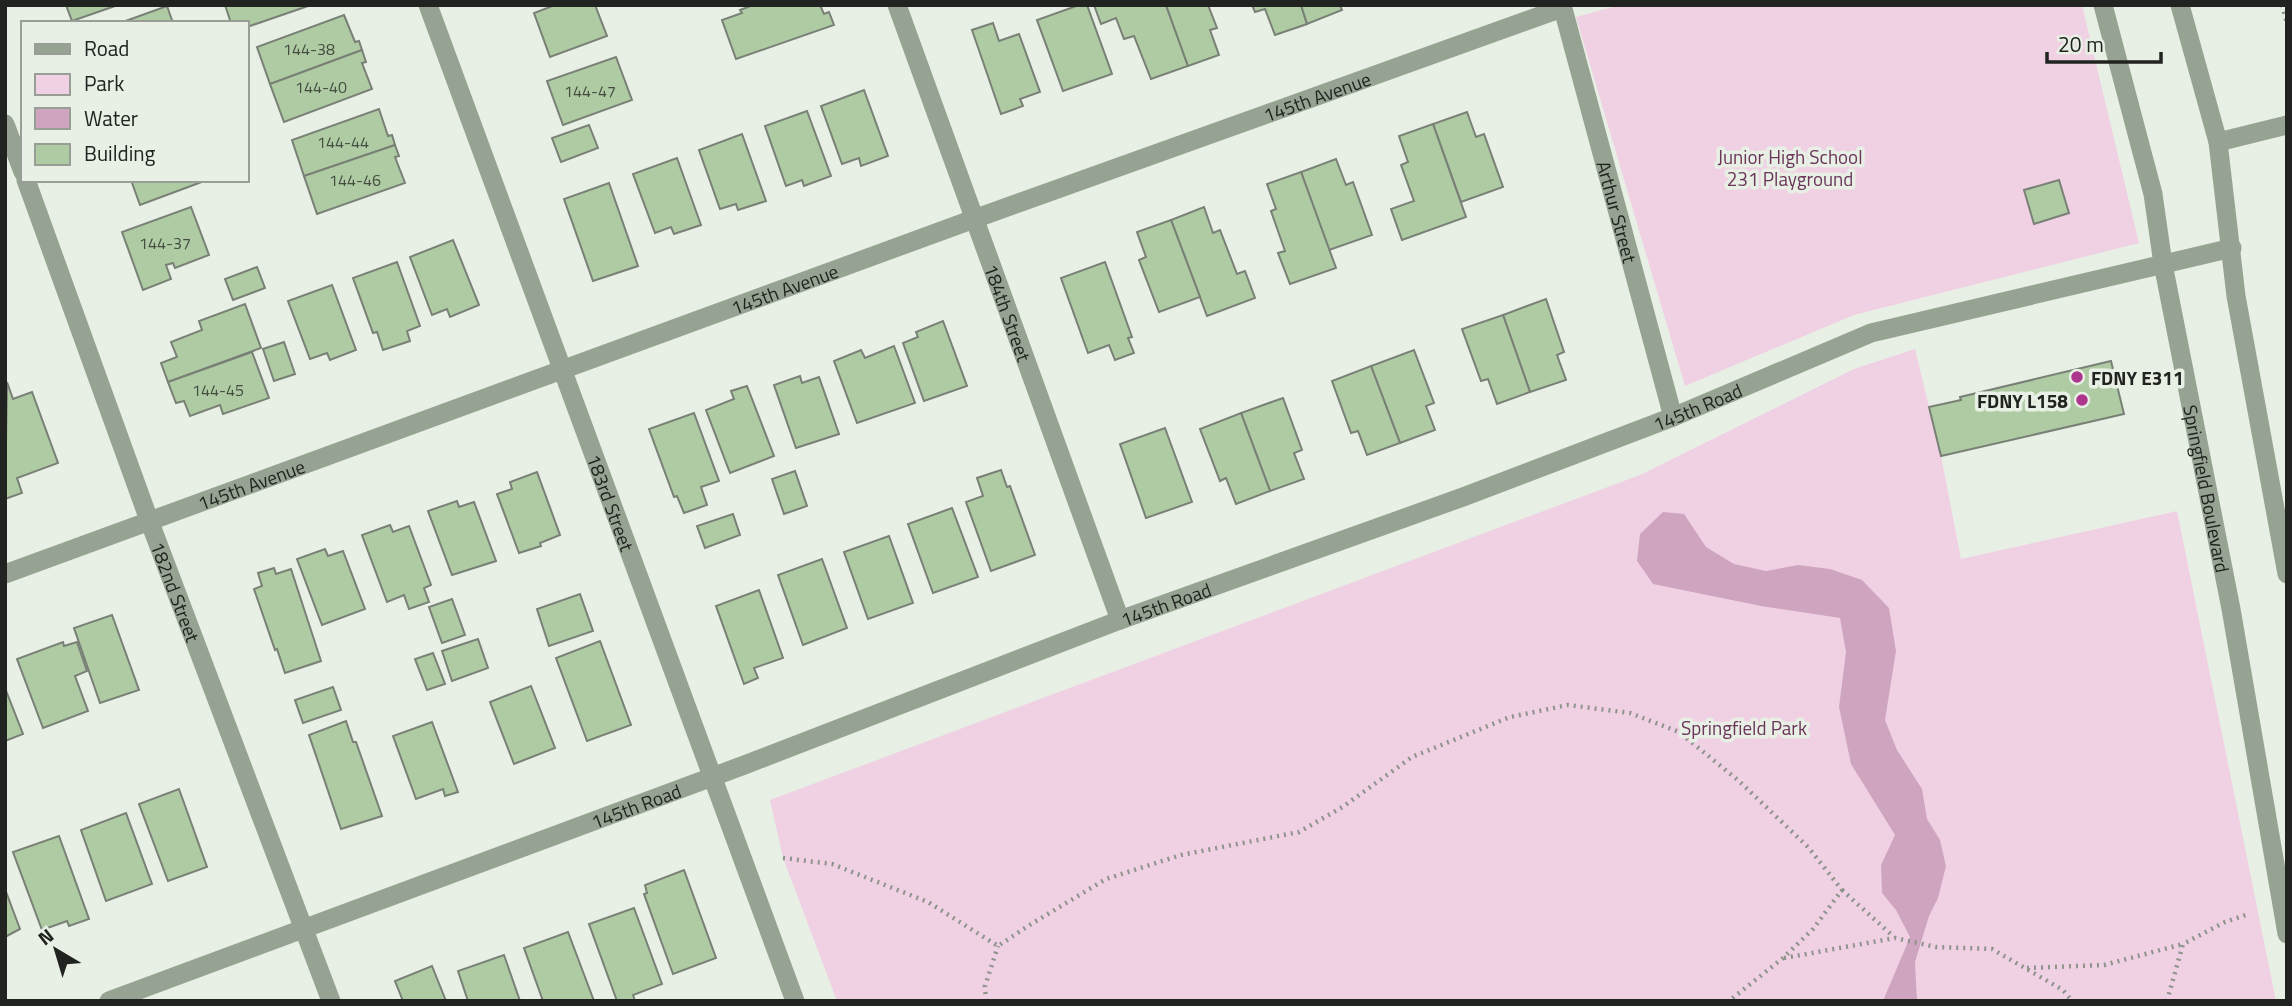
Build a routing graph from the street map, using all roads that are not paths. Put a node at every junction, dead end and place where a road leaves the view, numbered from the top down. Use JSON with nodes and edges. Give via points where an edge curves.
{"nodes":[{"id":1,"x":428,"y":5,"type":"edge"},
{"id":2,"x":897,"y":5,"type":"edge"},
{"id":3,"x":2102,"y":5,"type":"edge"},
{"id":4,"x":2180,"y":5,"type":"edge"},
{"id":5,"x":1562,"y":7,"type":"edge"},
{"id":6,"x":5,"y":124,"type":"edge"},
{"id":7,"x":2287,"y":125,"type":"edge"},
{"id":8,"x":2218,"y":142,"type":"junction"},
{"id":9,"x":21,"y":167,"type":"edge"},
{"id":10,"x":27,"y":182,"type":"edge"},
{"id":11,"x":974,"y":219,"type":"junction"},
{"id":12,"x":2232,"y":248,"type":"junction"},
{"id":13,"x":2163,"y":264,"type":"junction"},
{"id":14,"x":563,"y":369,"type":"junction"},
{"id":15,"x":1674,"y":416,"type":"junction"},
{"id":16,"x":149,"y":520,"type":"junction"},
{"id":17,"x":5,"y":574,"type":"edge"},
{"id":18,"x":2287,"y":574,"type":"edge"},
{"id":19,"x":1120,"y":620,"type":"junction"},
{"id":20,"x":712,"y":777,"type":"junction"},
{"id":21,"x":304,"y":929,"type":"junction"},
{"id":22,"x":2287,"y":934,"type":"edge"},
{"id":23,"x":109,"y":1001,"type":"edge"},
{"id":24,"x":331,"y":1001,"type":"edge"},
{"id":25,"x":795,"y":1001,"type":"edge"}],
"edges":[{"from":1,"to":14,"type":"street","name":"183rd Street"},
{"from":2,"to":11,"type":"street","name":"184th Street"},
{"from":3,"to":13,"type":"street","name":"Springfield Boulevard","via":[[2153,194]]},
{"from":4,"to":8,"type":"street"},
{"from":5,"to":11,"type":"street","name":"145th Avenue"},
{"from":5,"to":15,"type":"street","name":"Arthur Street"},
{"from":6,"to":9,"type":"street"},
{"from":7,"to":8,"type":"street"},
{"from":8,"to":12,"type":"street"},
{"from":10,"to":16,"type":"street","name":"182nd Street"},
{"from":11,"to":14,"type":"street","name":"145th Avenue"},
{"from":11,"to":19,"type":"street","name":"184th Street"},
{"from":12,"to":13,"type":"street","name":"145th Road"},
{"from":12,"to":18,"type":"street","via":[[2236,296]]},
{"from":13,"to":15,"type":"street","name":"145th Road","via":[[1871,333]]},
{"from":13,"to":22,"type":"street","name":"Springfield Boulevard","via":[[2231,609]]},
{"from":14,"to":16,"type":"street","name":"145th Avenue"},
{"from":14,"to":20,"type":"street","name":"183rd Street"},
{"from":15,"to":19,"type":"street","name":"145th Road"},
{"from":16,"to":17,"type":"street","name":"145th Avenue"},
{"from":16,"to":21,"type":"street","name":"182nd Street"},
{"from":19,"to":20,"type":"street","name":"145th Road"},
{"from":20,"to":21,"type":"street","name":"145th Road"},
{"from":20,"to":25,"type":"street","name":"183rd Street"},
{"from":21,"to":23,"type":"street","name":"145th Road"},
{"from":21,"to":24,"type":"street","name":"182nd Street"}]}
